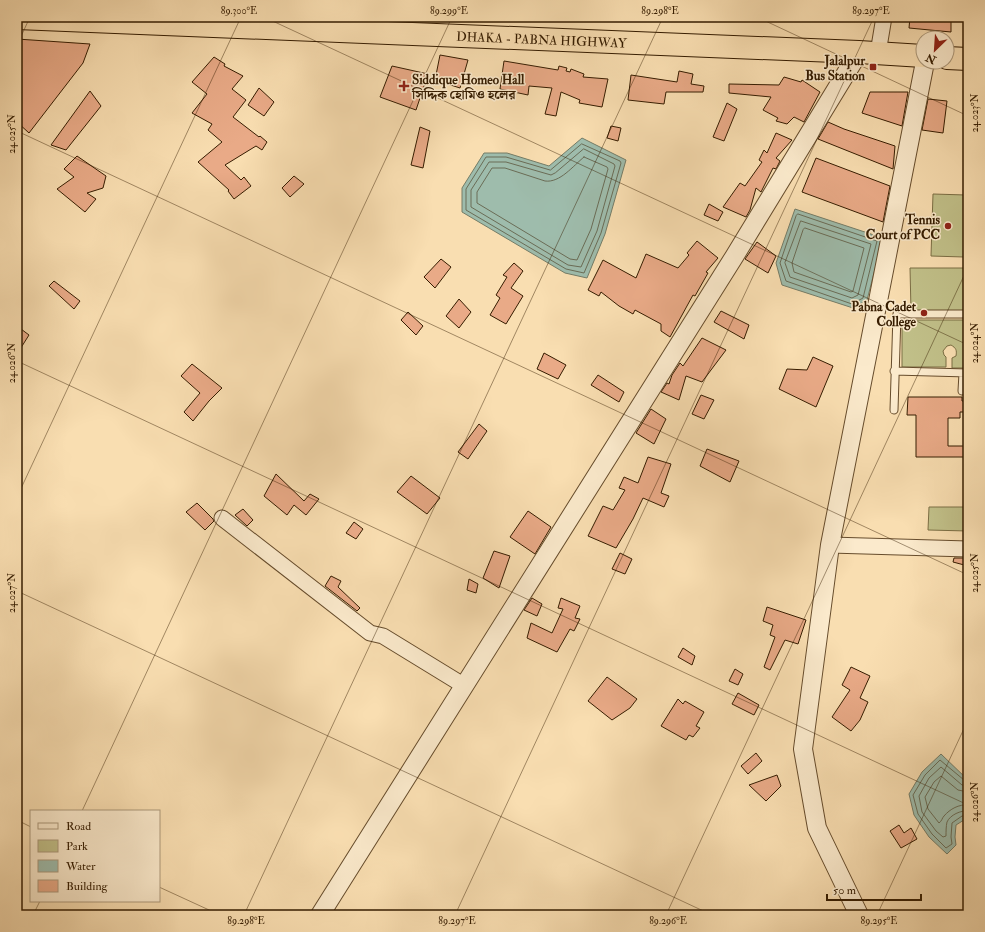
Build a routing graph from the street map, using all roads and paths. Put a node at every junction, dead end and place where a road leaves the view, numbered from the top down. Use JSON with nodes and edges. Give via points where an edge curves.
{"nodes":[{"id":1,"x":884,"y":17,"type":"edge"},
{"id":2,"x":26,"y":18,"type":"edge"},
{"id":3,"x":868,"y":53,"type":"junction"},
{"id":4,"x":915,"y":56,"type":"edge"},
{"id":5,"x":955,"y":58,"type":"edge"},
{"id":6,"x":968,"y":59,"type":"edge"},
{"id":7,"x":923,"y":70,"type":"edge"},
{"id":8,"x":968,"y":314,"type":"edge"},
{"id":9,"x":894,"y":371,"type":"junction"},
{"id":10,"x":965,"y":373,"type":"edge"},
{"id":11,"x":962,"y":392,"type":"dead end"},
{"id":12,"x":894,"y":410,"type":"dead end"},
{"id":13,"x":222,"y":518,"type":"dead end"},
{"id":14,"x":830,"y":545,"type":"junction"},
{"id":15,"x":968,"y":549,"type":"edge"},
{"id":16,"x":464,"y":686,"type":"junction"},
{"id":17,"x":320,"y":915,"type":"edge"},
{"id":18,"x":859,"y":915,"type":"edge"}],
"edges":[{"from":1,"to":3,"type":"street"},
{"from":2,"to":3,"type":"highway","name":"DHAKA - PABNA HIGHWAY"},
{"from":3,"to":4,"type":"highway","name":"DHAKA - PABNA HIGHWAY"},
{"from":3,"to":16,"type":"street","via":[[725,270]]},
{"from":5,"to":6,"type":"highway"},
{"from":7,"to":14,"type":"street"},
{"from":8,"to":9,"type":"lane","via":[[897,314]]},
{"from":9,"to":10,"type":"lane"},
{"from":9,"to":12,"type":"lane"},
{"from":10,"to":11,"type":"lane"},
{"from":13,"to":16,"type":"street","via":[[370,633],[383,636]]},
{"from":14,"to":15,"type":"street"},
{"from":14,"to":18,"type":"street","via":[[803,749],[817,828]]},
{"from":16,"to":17,"type":"street"}]}
